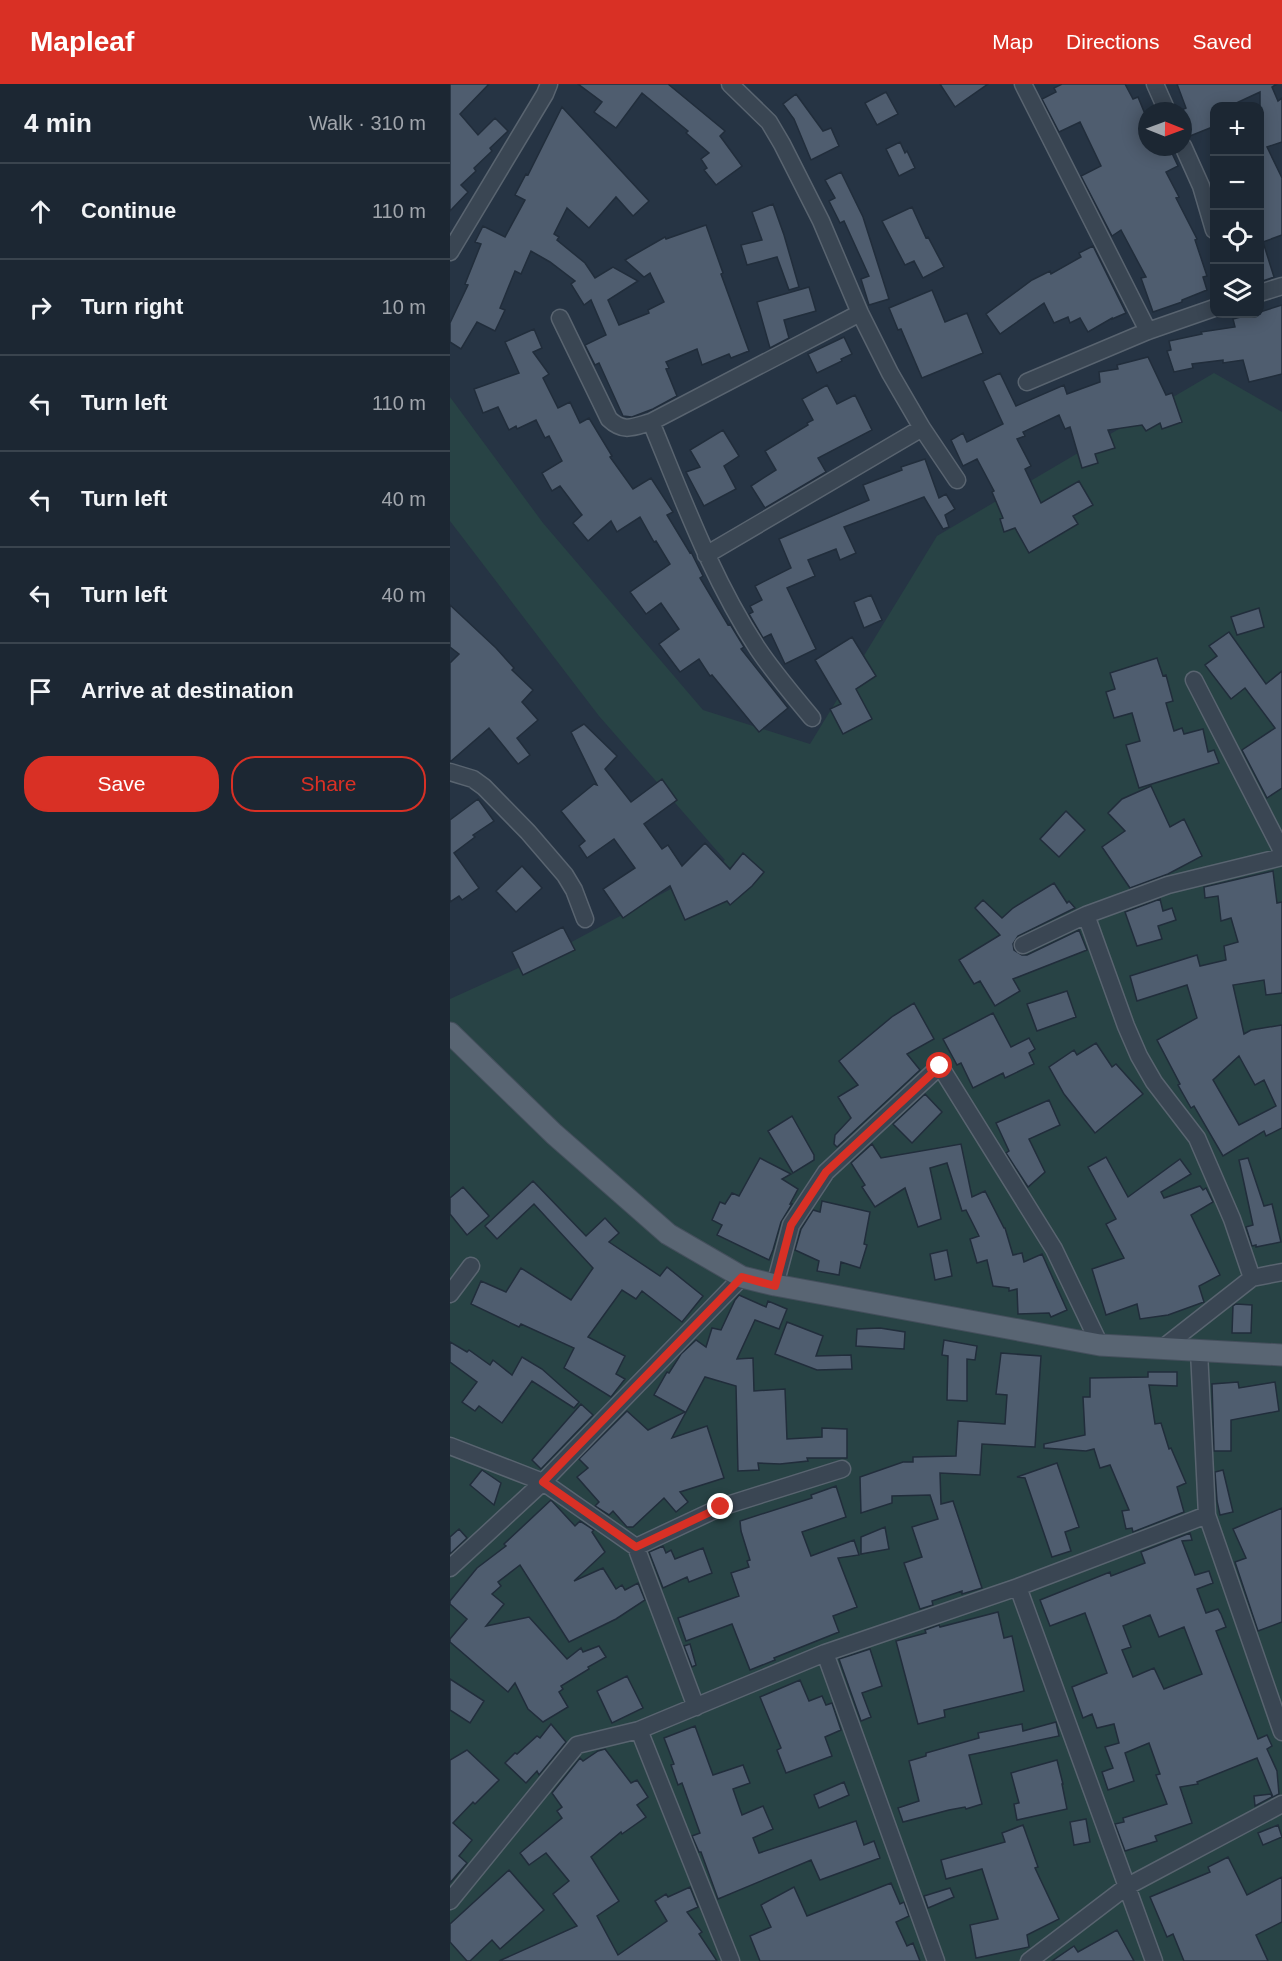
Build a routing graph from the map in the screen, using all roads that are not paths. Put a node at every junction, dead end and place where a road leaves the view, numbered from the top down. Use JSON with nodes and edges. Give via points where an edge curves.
{"nodes":[{"id":1,"x":549,"y":84,"type":"edge"},
{"id":2,"x":730,"y":84,"type":"edge"},
{"id":3,"x":1023,"y":84,"type":"edge"},
{"id":4,"x":1155,"y":84,"type":"edge"},
{"id":5,"x":1163,"y":102,"type":"edge"},
{"id":6,"x":1187,"y":156,"type":"edge"},
{"id":7,"x":1210,"y":214,"type":"edge"},
{"id":8,"x":450,"y":252,"type":"edge"},
{"id":9,"x":1282,"y":286,"type":"edge"},
{"id":10,"x":1264,"y":292,"type":"edge"},
{"id":11,"x":1210,"y":310,"type":"edge"},
{"id":12,"x":860,"y":313,"type":"junction"},
{"id":13,"x":560,"y":318,"type":"dead end"},
{"id":14,"x":1148,"y":331,"type":"junction"},
{"id":15,"x":1027,"y":382,"type":"dead end"},
{"id":16,"x":651,"y":422,"type":"junction"},
{"id":17,"x":922,"y":429,"type":"junction"},
{"id":18,"x":957,"y":480,"type":"dead end"},
{"id":19,"x":706,"y":555,"type":"junction"},
{"id":20,"x":1194,"y":680,"type":"dead end"},
{"id":21,"x":812,"y":718,"type":"dead end"},
{"id":22,"x":450,"y":772,"type":"edge"},
{"id":23,"x":1282,"y":850,"type":"edge"},
{"id":24,"x":1282,"y":857,"type":"edge"},
{"id":25,"x":1086,"y":915,"type":"junction"},
{"id":26,"x":585,"y":919,"type":"dead end"},
{"id":27,"x":1023,"y":945,"type":"dead end"},
{"id":28,"x":450,"y":1033,"type":"edge"},
{"id":29,"x":471,"y":1266,"type":"dead end"},
{"id":30,"x":1282,"y":1272,"type":"edge"},
{"id":31,"x":742,"y":1277,"type":"junction"},
{"id":32,"x":1252,"y":1278,"type":"junction"},
{"id":33,"x":775,"y":1286,"type":"junction"},
{"id":34,"x":450,"y":1294,"type":"edge"},
{"id":35,"x":1100,"y":1345,"type":"junction"},
{"id":36,"x":1164,"y":1347,"type":"junction"},
{"id":37,"x":1199,"y":1351,"type":"junction"},
{"id":38,"x":1282,"y":1354,"type":"edge"},
{"id":39,"x":450,"y":1446,"type":"edge"},
{"id":40,"x":842,"y":1469,"type":"dead end"},
{"id":41,"x":543,"y":1482,"type":"junction"},
{"id":42,"x":1208,"y":1515,"type":"junction"},
{"id":43,"x":636,"y":1547,"type":"junction"},
{"id":44,"x":450,"y":1568,"type":"edge"},
{"id":45,"x":1018,"y":1587,"type":"junction"},
{"id":46,"x":825,"y":1653,"type":"junction"},
{"id":47,"x":696,"y":1707,"type":"junction"},
{"id":48,"x":639,"y":1730,"type":"junction"},
{"id":49,"x":1282,"y":1732,"type":"edge"},
{"id":50,"x":1282,"y":1804,"type":"edge"},
{"id":51,"x":1126,"y":1887,"type":"junction"},
{"id":52,"x":450,"y":1901,"type":"edge"},
{"id":53,"x":731,"y":1961,"type":"edge"},
{"id":54,"x":936,"y":1961,"type":"edge"},
{"id":55,"x":1029,"y":1961,"type":"edge"},
{"id":56,"x":1154,"y":1961,"type":"edge"}],
"edges":[{"from":1,"to":8,"type":"street"},
{"from":2,"to":12,"type":"street","via":[[769,123],[782,144],[821,221]]},
{"from":3,"to":14,"type":"street"},
{"from":4,"to":5,"type":"street"},
{"from":6,"to":7,"type":"street"},
{"from":9,"to":10,"type":"street"},
{"from":11,"to":14,"type":"street"},
{"from":12,"to":16,"type":"street"},
{"from":12,"to":17,"type":"street"},
{"from":13,"to":16,"type":"street","via":[[609,419],[618,427],[627,428]]},
{"from":14,"to":15,"type":"street"},
{"from":16,"to":19,"type":"street"},
{"from":17,"to":18,"type":"street"},
{"from":17,"to":19,"type":"street"},
{"from":19,"to":21,"type":"street","via":[[758,649]]},
{"from":20,"to":23,"type":"street"},
{"from":22,"to":26,"type":"street","via":[[484,787],[528,832],[565,875]]},
{"from":24,"to":25,"type":"street","via":[[1168,885]]},
{"from":25,"to":27,"type":"street"},
{"from":25,"to":32,"type":"street","via":[[1139,1056],[1197,1138]]},
{"from":28,"to":31,"type":"main road","via":[[554,1134],[668,1234]]},
{"from":29,"to":34,"type":"street"},
{"from":30,"to":32,"type":"street"},
{"from":31,"to":33,"type":"main road"},
{"from":31,"to":41,"type":"street"},
{"from":32,"to":36,"type":"street"},
{"from":33,"to":35,"type":"main road"},
{"from":33,"to":35,"type":"street","via":[[791,1225],[826,1172],[940,1066],[1054,1249]]},
{"from":35,"to":36,"type":"main road"},
{"from":36,"to":37,"type":"main road"},
{"from":37,"to":38,"type":"main road"},
{"from":37,"to":42,"type":"street"},
{"from":39,"to":41,"type":"street"},
{"from":40,"to":43,"type":"street","via":[[721,1507]]},
{"from":41,"to":43,"type":"street"},
{"from":41,"to":44,"type":"street"},
{"from":42,"to":45,"type":"street"},
{"from":42,"to":49,"type":"street"},
{"from":43,"to":47,"type":"street"},
{"from":45,"to":46,"type":"street"},
{"from":45,"to":51,"type":"street"},
{"from":46,"to":47,"type":"street"},
{"from":46,"to":54,"type":"street"},
{"from":47,"to":48,"type":"street"},
{"from":48,"to":52,"type":"street","via":[[577,1745]]},
{"from":48,"to":53,"type":"street"},
{"from":50,"to":51,"type":"street"},
{"from":51,"to":55,"type":"street"},
{"from":51,"to":56,"type":"street"}]}
